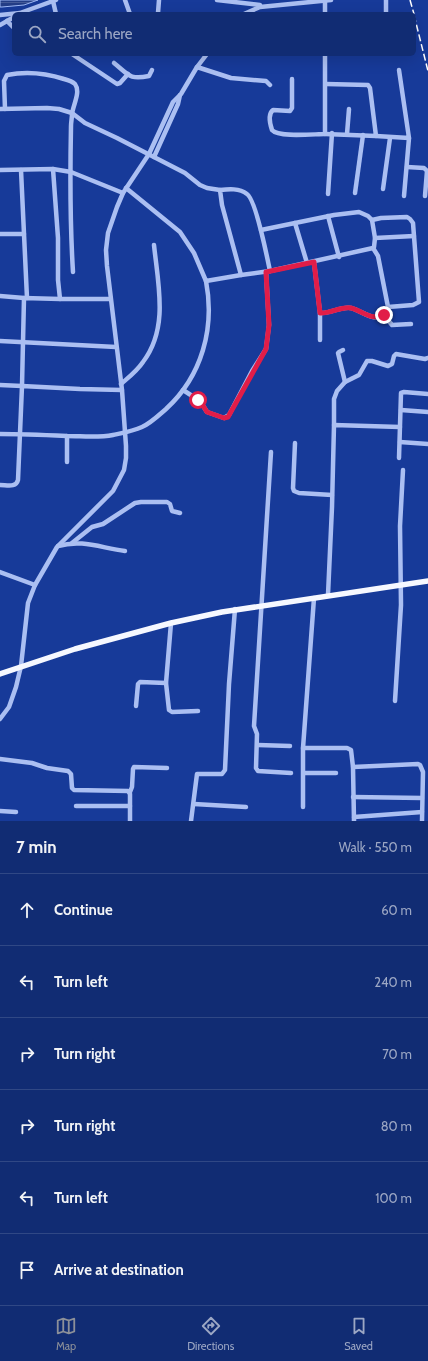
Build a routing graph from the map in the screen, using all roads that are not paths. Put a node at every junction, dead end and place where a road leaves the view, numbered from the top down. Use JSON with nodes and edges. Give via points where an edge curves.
{"nodes":[{"id":1,"x":55,"y":0,"type":"edge"},
{"id":2,"x":125,"y":0,"type":"edge"},
{"id":3,"x":159,"y":0,"type":"edge"},
{"id":4,"x":217,"y":0,"type":"edge"},
{"id":5,"x":221,"y":0,"type":"edge"},
{"id":6,"x":331,"y":0,"type":"edge"},
{"id":7,"x":386,"y":0,"type":"edge"},
{"id":8,"x":325,"y":1,"type":"junction"},
{"id":9,"x":260,"y":4,"type":"edge"},
{"id":10,"x":24,"y":12,"type":"edge"},
{"id":11,"x":56,"y":12,"type":"edge"},
{"id":12,"x":129,"y":12,"type":"edge"},
{"id":13,"x":158,"y":12,"type":"edge"},
{"id":14,"x":247,"y":12,"type":"edge"},
{"id":15,"x":325,"y":12,"type":"edge"},
{"id":16,"x":386,"y":12,"type":"edge"},
{"id":17,"x":12,"y":14,"type":"edge"},
{"id":18,"x":0,"y":15,"type":"edge"},
{"id":19,"x":12,"y":18,"type":"edge"},
{"id":20,"x":7,"y":21,"type":"junction"},
{"id":21,"x":0,"y":25,"type":"edge"},
{"id":22,"x":12,"y":26,"type":"edge"},
{"id":23,"x":75,"y":56,"type":"edge"},
{"id":24,"x":205,"y":56,"type":"edge"},
{"id":25,"x":325,"y":56,"type":"edge"},
{"id":26,"x":114,"y":63,"type":"dead end"},
{"id":27,"x":197,"y":67,"type":"junction"},
{"id":28,"x":152,"y":70,"type":"dead end"},
{"id":29,"x":399,"y":70,"type":"dead end"},
{"id":30,"x":128,"y":74,"type":"junction"},
{"id":31,"x":3,"y":76,"type":"edge"},
{"id":32,"x":292,"y":79,"type":"dead end"},
{"id":33,"x":326,"y":84,"type":"junction"},
{"id":34,"x":270,"y":85,"type":"dead end"},
{"id":35,"x":180,"y":94,"type":"junction"},
{"id":36,"x":3,"y":108,"type":"edge"},
{"id":37,"x":349,"y":109,"type":"dead end"},
{"id":38,"x":72,"y":113,"type":"junction"},
{"id":39,"x":332,"y":133,"type":"junction"},
{"id":40,"x":325,"y":134,"type":"junction"},
{"id":41,"x":347,"y":134,"type":"junction"},
{"id":42,"x":363,"y":135,"type":"junction"},
{"id":43,"x":376,"y":136,"type":"junction"},
{"id":44,"x":390,"y":138,"type":"junction"},
{"id":45,"x":409,"y":138,"type":"junction"},
{"id":46,"x":149,"y":154,"type":"junction"},
{"id":47,"x":154,"y":157,"type":"junction"},
{"id":48,"x":407,"y":167,"type":"junction"},
{"id":49,"x":53,"y":169,"type":"junction"},
{"id":50,"x":0,"y":170,"type":"edge"},
{"id":51,"x":21,"y":170,"type":"junction"},
{"id":52,"x":70,"y":172,"type":"junction"},
{"id":53,"x":383,"y":189,"type":"dead end"},
{"id":54,"x":125,"y":190,"type":"junction"},
{"id":55,"x":220,"y":190,"type":"junction"},
{"id":56,"x":328,"y":194,"type":"dead end"},
{"id":57,"x":355,"y":194,"type":"dead end"},
{"id":58,"x":404,"y":196,"type":"dead end"},
{"id":59,"x":425,"y":196,"type":"dead end"},
{"id":60,"x":328,"y":216,"type":"junction"},
{"id":61,"x":372,"y":220,"type":"junction"},
{"id":62,"x":295,"y":223,"type":"junction"},
{"id":63,"x":261,"y":230,"type":"junction"},
{"id":64,"x":0,"y":234,"type":"edge"},
{"id":65,"x":24,"y":234,"type":"junction"},
{"id":66,"x":414,"y":236,"type":"junction"},
{"id":67,"x":374,"y":238,"type":"junction"},
{"id":68,"x":154,"y":245,"type":"dead end"},
{"id":69,"x":373,"y":248,"type":"junction"},
{"id":70,"x":339,"y":257,"type":"junction"},
{"id":71,"x":314,"y":262,"type":"junction"},
{"id":72,"x":307,"y":263,"type":"junction"},
{"id":73,"x":268,"y":271,"type":"junction"},
{"id":74,"x":73,"y":272,"type":"dead end"},
{"id":75,"x":241,"y":275,"type":"junction"},
{"id":76,"x":206,"y":281,"type":"junction"},
{"id":77,"x":0,"y":296,"type":"edge"},
{"id":78,"x":26,"y":298,"type":"junction"},
{"id":79,"x":60,"y":299,"type":"junction"},
{"id":80,"x":110,"y":299,"type":"junction"},
{"id":81,"x":388,"y":307,"type":"junction"},
{"id":82,"x":320,"y":313,"type":"junction"},
{"id":83,"x":384,"y":315,"type":"junction"},
{"id":84,"x":411,"y":324,"type":"dead end"},
{"id":85,"x":320,"y":340,"type":"dead end"},
{"id":86,"x":0,"y":341,"type":"edge"},
{"id":87,"x":22,"y":342,"type":"junction"},
{"id":88,"x":116,"y":347,"type":"junction"},
{"id":89,"x":343,"y":350,"type":"dead end"},
{"id":90,"x":428,"y":358,"type":"edge"},
{"id":91,"x":345,"y":382,"type":"junction"},
{"id":92,"x":0,"y":385,"type":"edge"},
{"id":93,"x":22,"y":386,"type":"junction"},
{"id":94,"x":121,"y":387,"type":"junction"},
{"id":95,"x":183,"y":390,"type":"junction"},
{"id":96,"x":428,"y":394,"type":"edge"},
{"id":97,"x":401,"y":410,"type":"junction"},
{"id":98,"x":428,"y":412,"type":"edge"},
{"id":99,"x":334,"y":425,"type":"junction"},
{"id":100,"x":400,"y":427,"type":"junction"},
{"id":101,"x":125,"y":432,"type":"junction"},
{"id":102,"x":0,"y":434,"type":"edge"},
{"id":103,"x":20,"y":434,"type":"junction"},
{"id":104,"x":67,"y":436,"type":"junction"},
{"id":105,"x":400,"y":442,"type":"junction"},
{"id":106,"x":295,"y":443,"type":"dead end"},
{"id":107,"x":428,"y":444,"type":"edge"},
{"id":108,"x":271,"y":452,"type":"dead end"},
{"id":109,"x":398,"y":458,"type":"dead end"},
{"id":110,"x":66,"y":462,"type":"dead end"},
{"id":111,"x":403,"y":470,"type":"dead end"},
{"id":112,"x":0,"y":485,"type":"edge"},
{"id":113,"x":332,"y":494,"type":"junction"},
{"id":114,"x":180,"y":513,"type":"dead end"},
{"id":115,"x":72,"y":543,"type":"junction"},
{"id":116,"x":57,"y":547,"type":"junction"},
{"id":117,"x":125,"y":550,"type":"dead end"},
{"id":118,"x":0,"y":572,"type":"edge"},
{"id":119,"x":428,"y":580,"type":"edge"},
{"id":120,"x":401,"y":585,"type":"junction"},
{"id":121,"x":35,"y":586,"type":"junction"},
{"id":122,"x":328,"y":595,"type":"junction"},
{"id":123,"x":314,"y":598,"type":"junction"},
{"id":124,"x":262,"y":606,"type":"junction"},
{"id":125,"x":235,"y":609,"type":"junction"},
{"id":126,"x":171,"y":623,"type":"junction"},
{"id":127,"x":21,"y":666,"type":"junction"},
{"id":128,"x":0,"y":674,"type":"edge"},
{"id":129,"x":166,"y":683,"type":"junction"},
{"id":130,"x":395,"y":701,"type":"dead end"},
{"id":131,"x":136,"y":706,"type":"dead end"},
{"id":132,"x":198,"y":711,"type":"dead end"},
{"id":133,"x":0,"y":719,"type":"edge"},
{"id":134,"x":258,"y":745,"type":"junction"},
{"id":135,"x":290,"y":746,"type":"dead end"},
{"id":136,"x":303,"y":748,"type":"junction"},
{"id":137,"x":0,"y":759,"type":"edge"},
{"id":138,"x":353,"y":767,"type":"junction"},
{"id":139,"x":167,"y":768,"type":"dead end"},
{"id":140,"x":304,"y":772,"type":"junction"},
{"id":141,"x":291,"y":773,"type":"dead end"},
{"id":142,"x":336,"y":773,"type":"dead end"},
{"id":143,"x":130,"y":792,"type":"junction"},
{"id":144,"x":353,"y":797,"type":"junction"},
{"id":145,"x":422,"y":798,"type":"junction"},
{"id":146,"x":194,"y":804,"type":"junction"},
{"id":147,"x":76,"y":806,"type":"dead end"},
{"id":148,"x":130,"y":806,"type":"junction"},
{"id":149,"x":246,"y":807,"type":"dead end"},
{"id":150,"x":303,"y":807,"type":"dead end"},
{"id":151,"x":0,"y":811,"type":"edge"},
{"id":152,"x":16,"y":812,"type":"dead end"},
{"id":153,"x":422,"y":812,"type":"junction"},
{"id":154,"x":354,"y":819,"type":"edge"},
{"id":155,"x":130,"y":821,"type":"edge"},
{"id":156,"x":191,"y":821,"type":"edge"},
{"id":157,"x":422,"y":821,"type":"edge"}],
"edges":[{"from":1,"to":10,"type":"street"},
{"from":1,"to":11,"type":"street"},
{"from":2,"to":12,"type":"street"},
{"from":3,"to":13,"type":"street"},
{"from":4,"to":5,"type":"street"},
{"from":5,"to":9,"type":"street"},
{"from":6,"to":8,"type":"street"},
{"from":7,"to":16,"type":"street"},
{"from":8,"to":9,"type":"street"},
{"from":8,"to":15,"type":"street"},
{"from":9,"to":14,"type":"street"},
{"from":17,"to":18,"type":"street"},
{"from":19,"to":20,"type":"street"},
{"from":20,"to":21,"type":"street"},
{"from":20,"to":22,"type":"street"},
{"from":23,"to":30,"type":"street","via":[[117,84]]},
{"from":24,"to":27,"type":"street"},
{"from":25,"to":33,"type":"street"},
{"from":26,"to":30,"type":"street"},
{"from":27,"to":34,"type":"street","via":[[232,78],[266,81]]},
{"from":27,"to":35,"type":"street"},
{"from":28,"to":30,"type":"street","via":[[150,76],[137,78]]},
{"from":29,"to":45,"type":"street"},
{"from":31,"to":36,"type":"street"},
{"from":31,"to":38,"type":"street","via":[[43,74],[73,82],[77,94]]},
{"from":32,"to":40,"type":"street","via":[[292,108],[290,111],[272,110],[272,130],[275,133],[295,135]]},
{"from":33,"to":40,"type":"street"},
{"from":33,"to":43,"type":"street","via":[[368,85]]},
{"from":35,"to":46,"type":"street","via":[[173,102]]},
{"from":35,"to":47,"type":"street"},
{"from":36,"to":38,"type":"street","via":[[47,108]]},
{"from":37,"to":41,"type":"street"},
{"from":38,"to":46,"type":"street","via":[[85,123]]},
{"from":38,"to":52,"type":"street"},
{"from":39,"to":40,"type":"street"},
{"from":39,"to":41,"type":"street"},
{"from":39,"to":56,"type":"street"},
{"from":41,"to":42,"type":"street"},
{"from":42,"to":43,"type":"street"},
{"from":42,"to":57,"type":"street"},
{"from":43,"to":44,"type":"street"},
{"from":44,"to":45,"type":"street"},
{"from":44,"to":53,"type":"street"},
{"from":45,"to":48,"type":"street"},
{"from":46,"to":47,"type":"street"},
{"from":46,"to":54,"type":"street"},
{"from":47,"to":55,"type":"street","via":[[185,173],[200,185]]},
{"from":48,"to":58,"type":"street"},
{"from":48,"to":59,"type":"street","via":[[424,168],[427,171]]},
{"from":49,"to":51,"type":"street"},
{"from":49,"to":52,"type":"street"},
{"from":49,"to":79,"type":"street"},
{"from":50,"to":51,"type":"street"},
{"from":51,"to":65,"type":"street"},
{"from":52,"to":54,"type":"street"},
{"from":52,"to":74,"type":"street"},
{"from":54,"to":76,"type":"street","via":[[180,232],[194,253]]},
{"from":54,"to":80,"type":"street","via":[[112,220],[106,250]]},
{"from":55,"to":63,"type":"street","via":[[236,189],[249,195]]},
{"from":55,"to":75,"type":"street"},
{"from":60,"to":61,"type":"street","via":[[358,212]]},
{"from":60,"to":62,"type":"street"},
{"from":60,"to":70,"type":"street"},
{"from":61,"to":66,"type":"street","via":[[409,218],[413,223]]},
{"from":61,"to":67,"type":"street"},
{"from":62,"to":63,"type":"street"},
{"from":62,"to":72,"type":"street"},
{"from":63,"to":73,"type":"street"},
{"from":64,"to":65,"type":"street"},
{"from":65,"to":78,"type":"street"},
{"from":66,"to":67,"type":"street"},
{"from":66,"to":81,"type":"street","via":[[419,302],[413,305]]},
{"from":67,"to":69,"type":"street"},
{"from":68,"to":94,"type":"street","via":[[159,292],[159,326],[144,361]]},
{"from":69,"to":70,"type":"street"},
{"from":69,"to":81,"type":"street","via":[[378,256]]},
{"from":70,"to":71,"type":"street"},
{"from":71,"to":72,"type":"street"},
{"from":71,"to":82,"type":"street"},
{"from":72,"to":73,"type":"street"},
{"from":73,"to":75,"type":"street"},
{"from":73,"to":95,"type":"street","via":[[269,325],[266,349],[229,415],[224,418],[208,413],[201,403]]},
{"from":75,"to":76,"type":"street"},
{"from":76,"to":95,"type":"street","via":[[208,332],[198,365]]},
{"from":77,"to":78,"type":"street"},
{"from":78,"to":79,"type":"street"},
{"from":78,"to":87,"type":"street"},
{"from":79,"to":80,"type":"street"},
{"from":80,"to":88,"type":"street"},
{"from":81,"to":83,"type":"street"},
{"from":82,"to":83,"type":"street","via":[[348,308],[370,316]]},
{"from":82,"to":85,"type":"street"},
{"from":83,"to":84,"type":"street","via":[[392,324]]},
{"from":86,"to":87,"type":"street"},
{"from":87,"to":88,"type":"street"},
{"from":87,"to":93,"type":"street"},
{"from":88,"to":94,"type":"street"},
{"from":89,"to":91,"type":"street","via":[[338,353]]},
{"from":90,"to":91,"type":"street","via":[[396,354],[390,366],[369,360],[359,375]]},
{"from":91,"to":99,"type":"street","via":[[334,399]]},
{"from":92,"to":93,"type":"street"},
{"from":93,"to":94,"type":"street","via":[[80,390]]},
{"from":93,"to":103,"type":"street"},
{"from":94,"to":101,"type":"street"},
{"from":95,"to":101,"type":"street","via":[[147,424]]},
{"from":96,"to":97,"type":"street","via":[[402,392]]},
{"from":97,"to":98,"type":"street"},
{"from":97,"to":100,"type":"street"},
{"from":99,"to":100,"type":"street"},
{"from":99,"to":113,"type":"street"},
{"from":100,"to":105,"type":"street"},
{"from":101,"to":104,"type":"street","via":[[106,436]]},
{"from":101,"to":116,"type":"street","via":[[126,458],[118,483]]},
{"from":102,"to":103,"type":"street"},
{"from":103,"to":104,"type":"street"},
{"from":103,"to":112,"type":"street","via":[[18,482],[13,486]]},
{"from":104,"to":110,"type":"street"},
{"from":105,"to":107,"type":"street"},
{"from":105,"to":109,"type":"street"},
{"from":106,"to":113,"type":"street","via":[[294,491]]},
{"from":108,"to":124,"type":"street"},
{"from":111,"to":120,"type":"street","via":[[400,526]]},
{"from":113,"to":122,"type":"street"},
{"from":114,"to":115,"type":"street","via":[[172,511],[168,502],[137,502],[103,524],[92,527]]},
{"from":115,"to":116,"type":"street"},
{"from":115,"to":117,"type":"street"},
{"from":116,"to":121,"type":"street"},
{"from":118,"to":121,"type":"street"},
{"from":119,"to":120,"type":"main road"},
{"from":120,"to":122,"type":"main road"},
{"from":120,"to":130,"type":"street"},
{"from":121,"to":127,"type":"street","via":[[28,603]]},
{"from":122,"to":123,"type":"main road"},
{"from":123,"to":124,"type":"main road"},
{"from":123,"to":136,"type":"street"},
{"from":124,"to":125,"type":"main road"},
{"from":124,"to":134,"type":"street","via":[[254,724]]},
{"from":125,"to":126,"type":"main road"},
{"from":125,"to":146,"type":"street","via":[[225,770],[222,774],[196,774]]},
{"from":126,"to":127,"type":"main road"},
{"from":126,"to":129,"type":"street"},
{"from":127,"to":128,"type":"main road"},
{"from":127,"to":133,"type":"street","via":[[12,702]]},
{"from":129,"to":131,"type":"street","via":[[140,682]]},
{"from":129,"to":132,"type":"street","via":[[170,711]]},
{"from":134,"to":135,"type":"street"},
{"from":134,"to":141,"type":"street","via":[[258,772]]},
{"from":136,"to":138,"type":"street","via":[[347,748],[352,752]]},
{"from":136,"to":140,"type":"street"},
{"from":137,"to":143,"type":"street","via":[[31,762],[47,768],[68,771],[74,790]]},
{"from":138,"to":144,"type":"street"},
{"from":138,"to":145,"type":"street","via":[[418,764],[423,772]]},
{"from":139,"to":143,"type":"street","via":[[134,767]]},
{"from":140,"to":142,"type":"street"},
{"from":140,"to":150,"type":"street"},
{"from":143,"to":148,"type":"street"},
{"from":144,"to":145,"type":"street"},
{"from":144,"to":154,"type":"street"},
{"from":145,"to":153,"type":"street"},
{"from":146,"to":149,"type":"street"},
{"from":146,"to":156,"type":"street"},
{"from":147,"to":148,"type":"street"},
{"from":148,"to":155,"type":"street"},
{"from":151,"to":152,"type":"street"},
{"from":153,"to":154,"type":"street"},
{"from":153,"to":157,"type":"street"}]}
